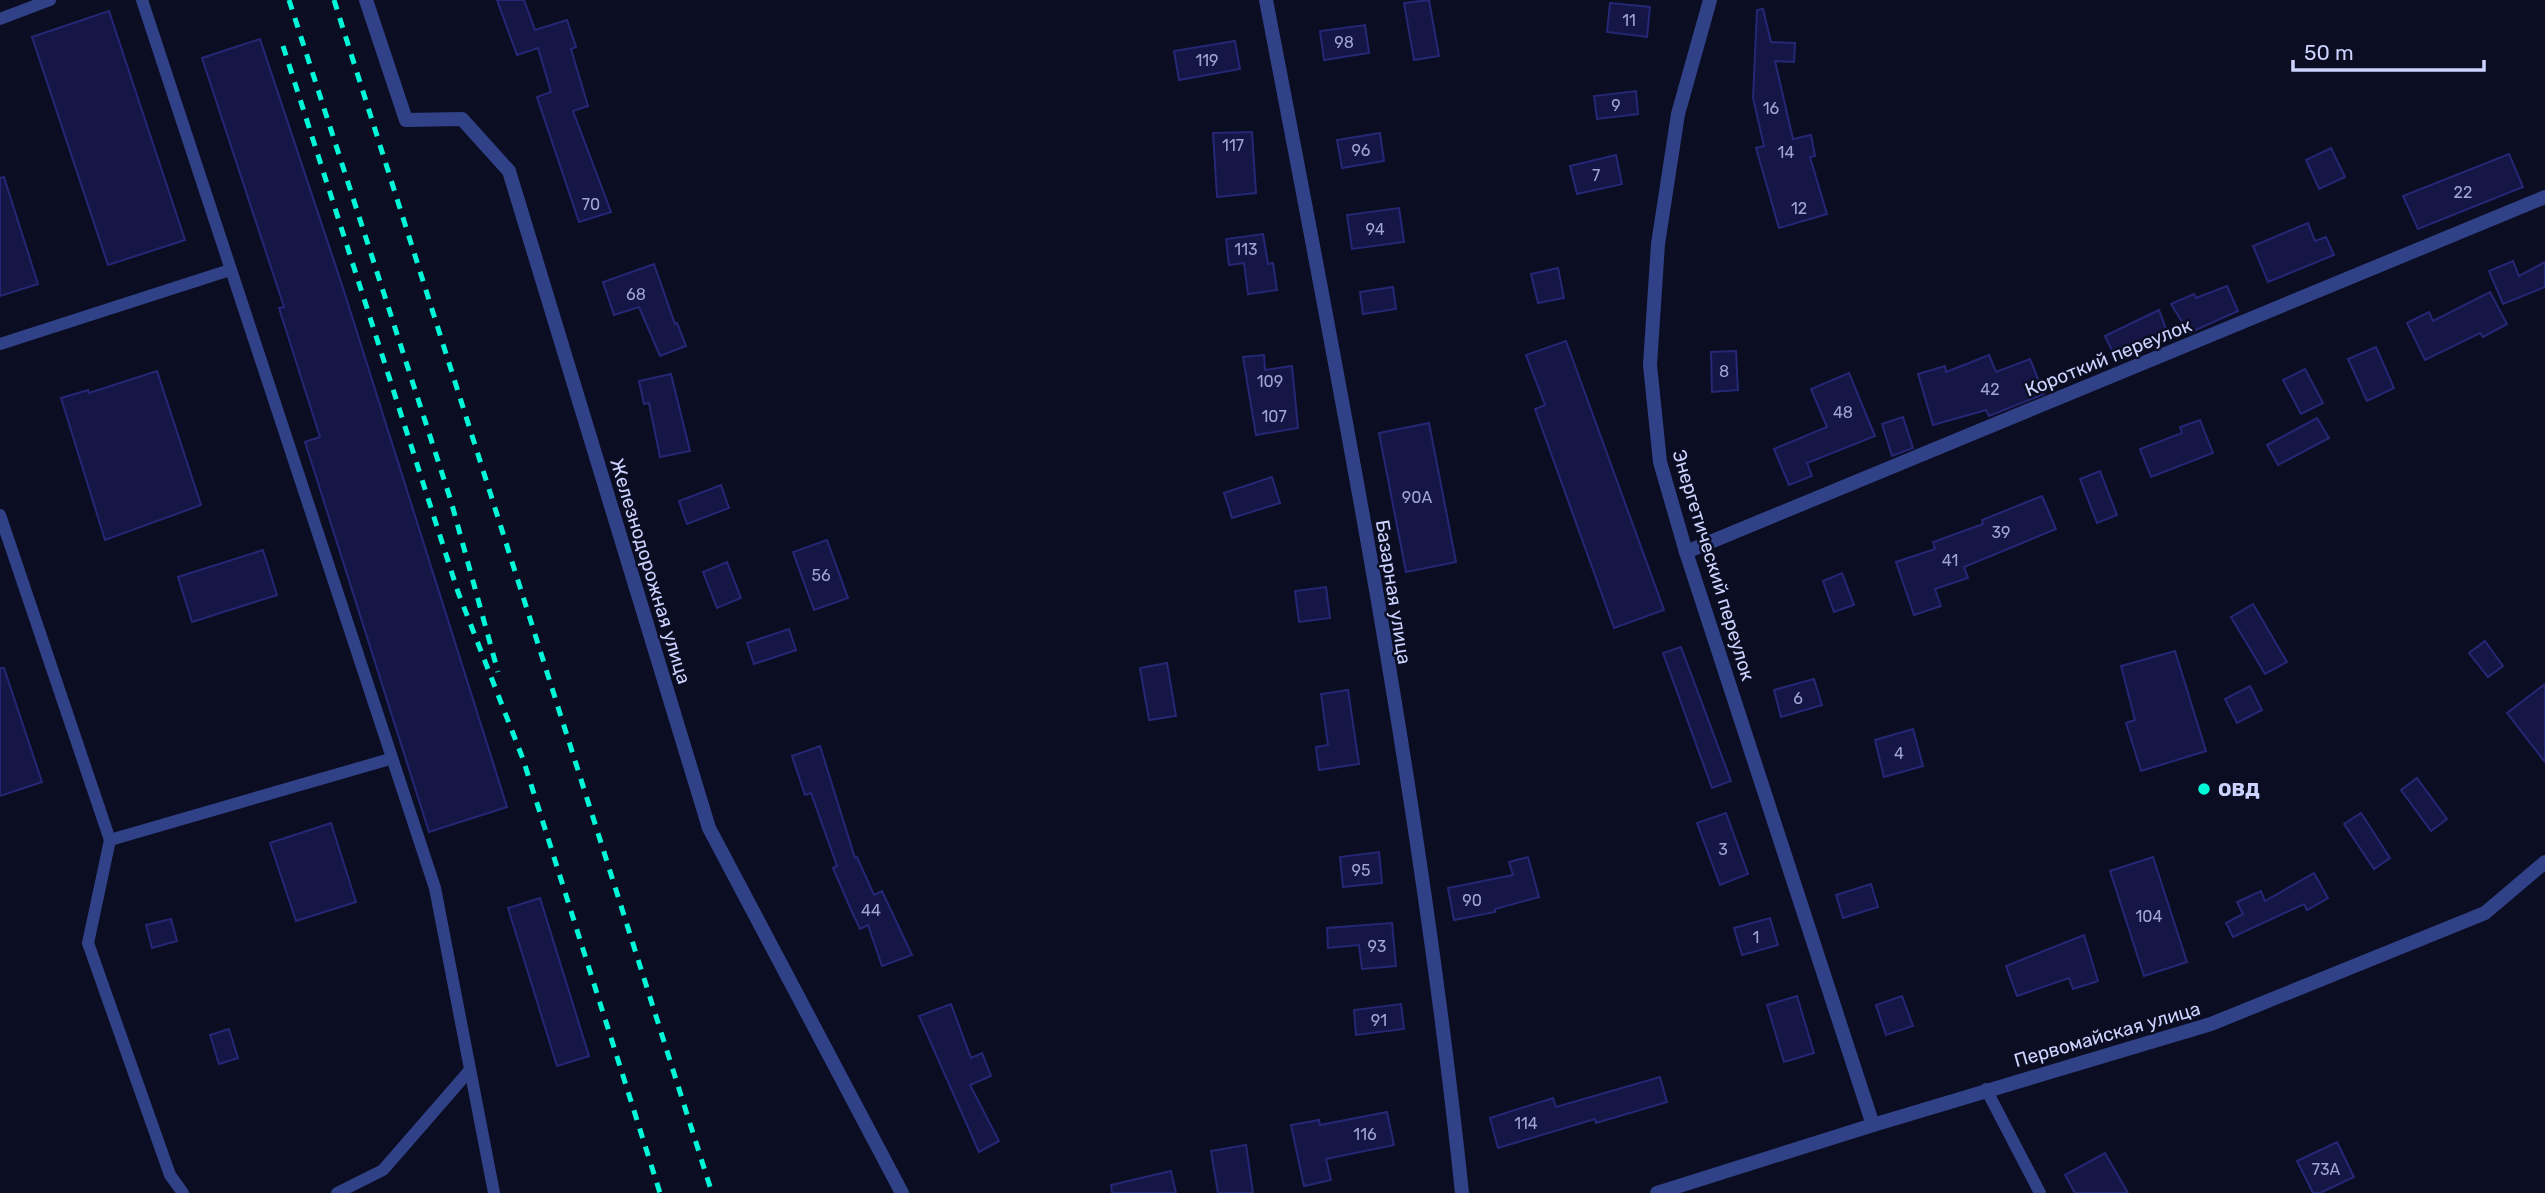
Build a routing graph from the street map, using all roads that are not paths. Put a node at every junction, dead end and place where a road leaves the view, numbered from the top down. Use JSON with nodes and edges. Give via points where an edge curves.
{"nodes":[{"id":1,"x":50,"y":0,"type":"edge"},
{"id":2,"x":142,"y":0,"type":"edge"},
{"id":3,"x":366,"y":0,"type":"edge"},
{"id":4,"x":1266,"y":0,"type":"edge"},
{"id":5,"x":1710,"y":0,"type":"edge"},
{"id":6,"x":0,"y":19,"type":"edge"},
{"id":7,"x":2545,"y":197,"type":"edge"},
{"id":8,"x":230,"y":270,"type":"junction"},
{"id":9,"x":0,"y":344,"type":"edge"},
{"id":10,"x":0,"y":515,"type":"edge"},
{"id":11,"x":1686,"y":552,"type":"junction"},
{"id":12,"x":390,"y":759,"type":"junction"},
{"id":13,"x":110,"y":841,"type":"junction"},
{"id":14,"x":2545,"y":862,"type":"edge"},
{"id":15,"x":470,"y":1070,"type":"junction"},
{"id":16,"x":1986,"y":1089,"type":"junction"},
{"id":17,"x":1872,"y":1125,"type":"junction"},
{"id":18,"x":1692,"y":1189,"type":"edge"},
{"id":19,"x":183,"y":1193,"type":"edge"},
{"id":20,"x":337,"y":1193,"type":"edge"},
{"id":21,"x":494,"y":1193,"type":"edge"},
{"id":22,"x":902,"y":1193,"type":"edge"},
{"id":23,"x":1462,"y":1193,"type":"edge"},
{"id":24,"x":1657,"y":1193,"type":"edge"},
{"id":25,"x":2040,"y":1193,"type":"edge"}],
"edges":[{"from":1,"to":6,"type":"lane"},
{"from":2,"to":8,"type":"lane"},
{"from":3,"to":22,"type":"street","name":"Железнодорожная улица","via":[[406,120],[462,119],[509,171],[709,828]]},
{"from":4,"to":23,"type":"street","name":"Базарная улица","via":[[1345,407],[1442,1004]]},
{"from":5,"to":11,"type":"street","name":"Энергетический переулок","via":[[1678,114],[1658,243],[1650,365],[1660,462]]},
{"from":7,"to":11,"type":"street","name":"Короткий переулок"},
{"from":8,"to":9,"type":"lane"},
{"from":8,"to":12,"type":"lane"},
{"from":10,"to":13,"type":"lane"},
{"from":11,"to":17,"type":"street","name":"Энергетический переулок"},
{"from":12,"to":13,"type":"lane"},
{"from":12,"to":15,"type":"lane","via":[[435,888]]},
{"from":13,"to":19,"type":"lane","via":[[88,943],[170,1175]]},
{"from":14,"to":16,"type":"street","name":"Первомайская улица","via":[[2485,913],[2211,1024]]},
{"from":15,"to":20,"type":"lane","via":[[383,1170]]},
{"from":15,"to":21,"type":"lane"},
{"from":16,"to":17,"type":"street","name":"Первомайская улица"},
{"from":16,"to":25,"type":"lane"},
{"from":17,"to":18,"type":"street","name":"Первомайская улица"},
{"from":18,"to":24,"type":"street","name":"Первомайская улица"}]}
